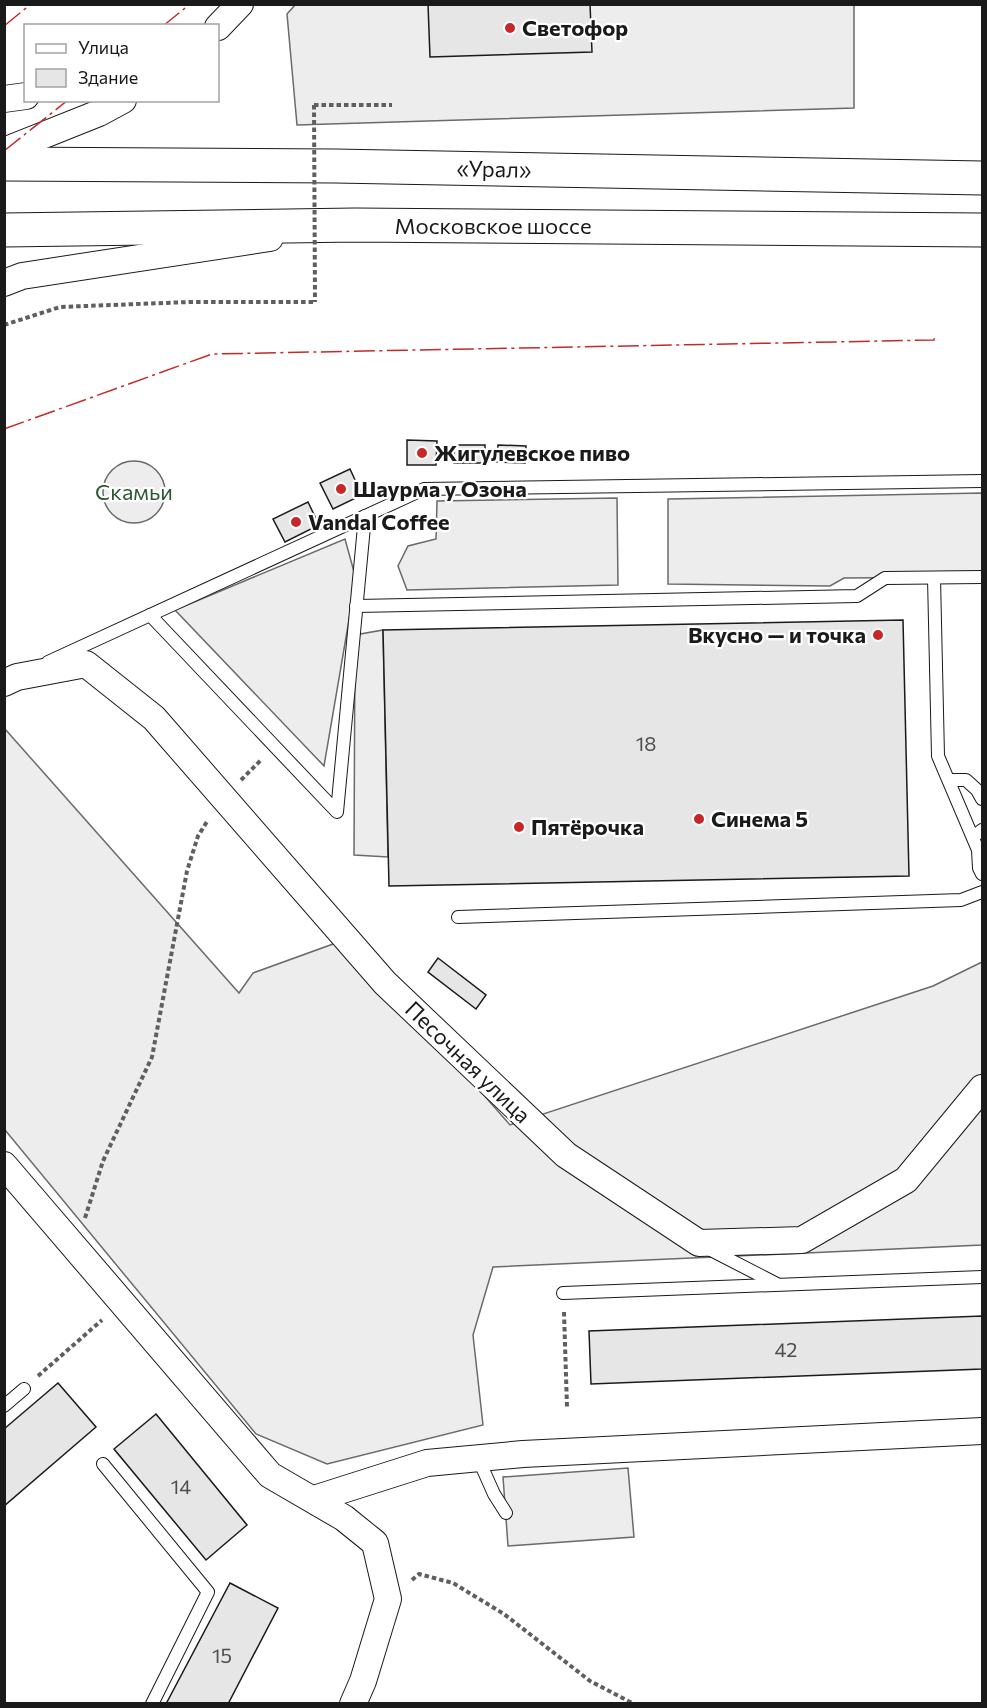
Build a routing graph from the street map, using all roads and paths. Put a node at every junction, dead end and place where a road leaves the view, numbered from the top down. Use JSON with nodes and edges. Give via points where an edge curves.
{"nodes":[{"id":1,"x":240,"y":4,"type":"edge"},
{"id":2,"x":219,"y":26,"type":"edge"},
{"id":3,"x":24,"y":96,"type":"edge"},
{"id":4,"x":4,"y":99,"type":"edge"},
{"id":5,"x":119,"y":102,"type":"edge"},
{"id":6,"x":392,"y":105,"type":"dead end"},
{"id":7,"x":4,"y":151,"type":"edge"},
{"id":8,"x":4,"y":164,"type":"edge"},
{"id":9,"x":982,"y":178,"type":"edge"},
{"id":10,"x":355,"y":225,"type":"junction"},
{"id":11,"x":4,"y":230,"type":"edge"},
{"id":12,"x":982,"y":230,"type":"edge"},
{"id":13,"x":4,"y":283,"type":"edge"},
{"id":14,"x":4,"y":325,"type":"edge"},
{"id":15,"x":982,"y":481,"type":"edge"},
{"id":16,"x":365,"y":516,"type":"junction"},
{"id":17,"x":982,"y":577,"type":"edge"},
{"id":18,"x":934,"y":578,"type":"junction"},
{"id":19,"x":356,"y":606,"type":"junction"},
{"id":20,"x":150,"y":615,"type":"junction"},
{"id":21,"x":11,"y":680,"type":"edge"},
{"id":22,"x":274,"y":747,"type":"junction"},
{"id":23,"x":949,"y":780,"type":"junction"},
{"id":24,"x":224,"y":798,"type":"junction"},
{"id":25,"x":982,"y":799,"type":"edge"},
{"id":26,"x":978,"y":834,"type":"edge"},
{"id":27,"x":982,"y":874,"type":"edge"},
{"id":28,"x":982,"y":892,"type":"edge"},
{"id":29,"x":458,"y":917,"type":"dead end"},
{"id":30,"x":982,"y":1088,"type":"edge"},
{"id":31,"x":4,"y":1165,"type":"edge"},
{"id":32,"x":699,"y":1243,"type":"junction"},
{"id":33,"x":76,"y":1248,"type":"junction"},
{"id":34,"x":982,"y":1277,"type":"edge"},
{"id":35,"x":778,"y":1285,"type":"junction"},
{"id":36,"x":563,"y":1293,"type":"joint"},
{"id":37,"x":122,"y":1302,"type":"junction"},
{"id":38,"x":24,"y":1389,"type":"joint"},
{"id":39,"x":4,"y":1406,"type":"edge"},
{"id":40,"x":567,"y":1407,"type":"dead end"},
{"id":41,"x":982,"y":1431,"type":"edge"},
{"id":42,"x":478,"y":1458,"type":"junction"},
{"id":43,"x":103,"y":1464,"type":"dead end"},
{"id":44,"x":314,"y":1499,"type":"junction"},
{"id":45,"x":506,"y":1513,"type":"dead end"},
{"id":46,"x":388,"y":1599,"type":"junction"},
{"id":47,"x":152,"y":1704,"type":"edge"},
{"id":48,"x":353,"y":1704,"type":"edge"},
{"id":49,"x":634,"y":1704,"type":"edge"}],
"edges":[{"from":1,"to":2,"type":"street"},
{"from":3,"to":4,"type":"street"},
{"from":5,"to":7,"type":"street"},
{"from":6,"to":14,"type":"path","bridge":true,"via":[[314,105],[315,302],[60,307]]},
{"from":8,"to":9,"type":"highway","name":"«Урал»"},
{"from":10,"to":11,"type":"highway","name":"Московское шоссе"},
{"from":10,"to":12,"type":"highway","name":"Московское шоссе"},
{"from":10,"to":13,"type":"street","via":[[22,276]]},
{"from":15,"to":16,"type":"lane","via":[[424,489]]},
{"from":16,"to":19,"type":"lane"},
{"from":16,"to":20,"type":"lane"},
{"from":17,"to":18,"type":"lane"},
{"from":18,"to":19,"type":"lane","via":[[885,578],[857,596]]},
{"from":18,"to":23,"type":"lane","via":[[939,756]]},
{"from":19,"to":22,"type":"lane","via":[[337,812]]},
{"from":20,"to":21,"type":"lane"},
{"from":20,"to":22,"type":"lane"},
{"from":21,"to":24,"type":"street","name":"Песочная улица","via":[[86,664],[154,718]]},
{"from":22,"to":24,"type":"path"},
{"from":23,"to":25,"type":"lane","via":[[966,780]]},
{"from":23,"to":26,"type":"lane"},
{"from":24,"to":32,"type":"street","name":"Песочная улица","via":[[385,983],[566,1155]]},
{"from":24,"to":33,"type":"path","via":[[198,837],[188,871],[152,1057],[103,1161]]},
{"from":26,"to":27,"type":"lane"},
{"from":28,"to":29,"type":"lane","via":[[961,900]]},
{"from":30,"to":32,"type":"street","via":[[906,1180],[802,1240]]},
{"from":31,"to":33,"type":"street"},
{"from":32,"to":35,"type":"lane"},
{"from":33,"to":37,"type":"street"},
{"from":34,"to":35,"type":"lane"},
{"from":35,"to":36,"type":"lane"},
{"from":36,"to":40,"type":"path"},
{"from":37,"to":38,"type":"path"},
{"from":37,"to":44,"type":"street","via":[[270,1475]]},
{"from":38,"to":39,"type":"lane"},
{"from":41,"to":42,"type":"street"},
{"from":42,"to":44,"type":"street","via":[[427,1463]]},
{"from":42,"to":45,"type":"lane"},
{"from":43,"to":47,"type":"lane","via":[[208,1592]]},
{"from":44,"to":46,"type":"street","via":[[375,1543]]},
{"from":46,"to":48,"type":"street"},
{"from":46,"to":49,"type":"path","via":[[419,1574],[453,1583],[504,1614],[591,1681]]}]}
